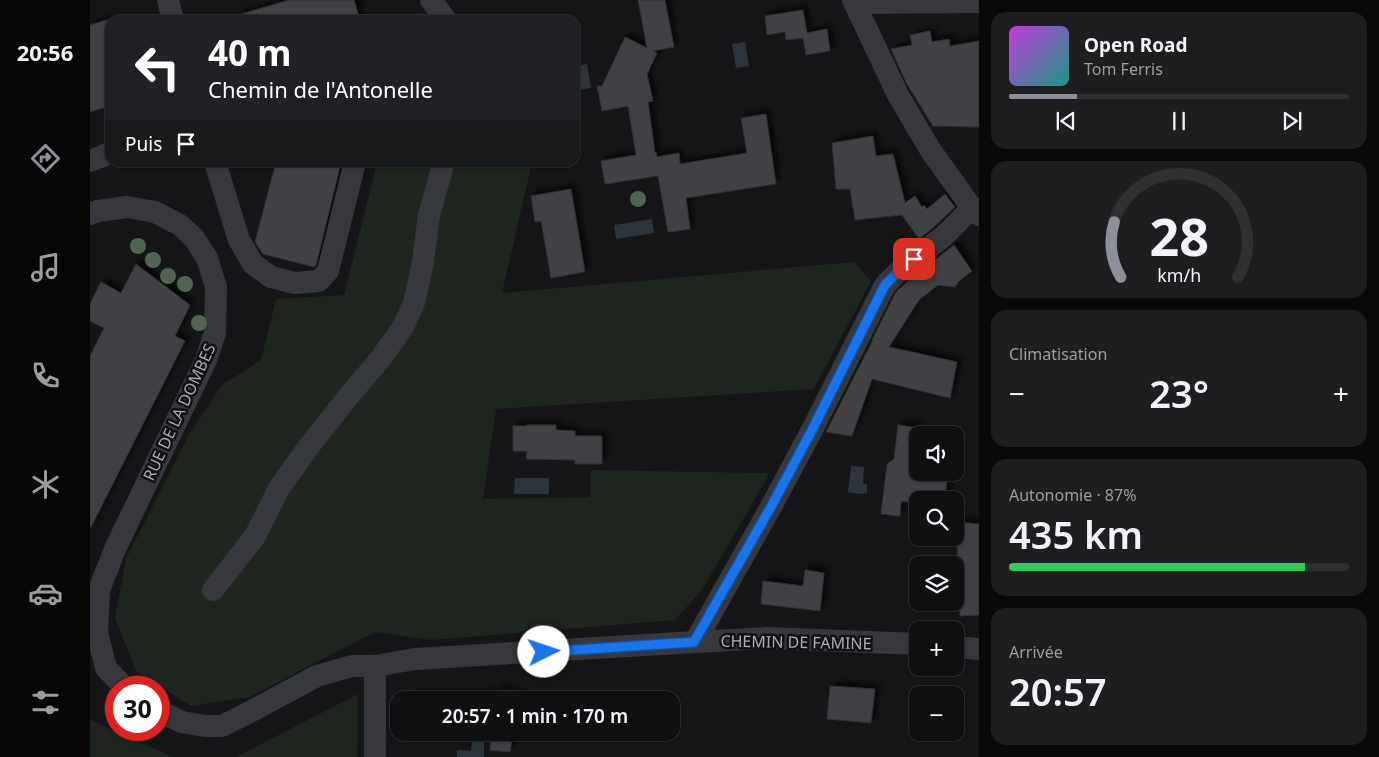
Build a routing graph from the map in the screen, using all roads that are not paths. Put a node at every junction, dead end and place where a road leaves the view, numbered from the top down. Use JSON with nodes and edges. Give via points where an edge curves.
{"nodes":[{"id":1,"x":168,"y":0,"type":"edge"},
{"id":2,"x":430,"y":0,"type":"edge"},
{"id":3,"x":854,"y":1,"type":"edge"},
{"id":4,"x":979,"y":2,"type":"edge"},
{"id":5,"x":172,"y":15,"type":"edge"},
{"id":6,"x":442,"y":15,"type":"edge"},
{"id":7,"x":105,"y":155,"type":"edge"},
{"id":8,"x":90,"y":161,"type":"edge"},
{"id":9,"x":217,"y":167,"type":"edge"},
{"id":10,"x":354,"y":167,"type":"edge"},
{"id":11,"x":443,"y":167,"type":"edge"},
{"id":12,"x":976,"y":212,"type":"edge"},
{"id":13,"x":90,"y":214,"type":"edge"},
{"id":14,"x":213,"y":590,"type":"dead end"},
{"id":15,"x":694,"y":642,"type":"junction"},
{"id":16,"x":909,"y":644,"type":"edge"},
{"id":17,"x":964,"y":648,"type":"edge"},
{"id":18,"x":979,"y":649,"type":"edge"},
{"id":19,"x":375,"y":666,"type":"junction"},
{"id":20,"x":114,"y":676,"type":"edge"},
{"id":21,"x":170,"y":717,"type":"edge"},
{"id":22,"x":375,"y":757,"type":"edge"}],
"edges":[{"from":1,"to":5,"type":"street"},
{"from":2,"to":6,"type":"street"},
{"from":3,"to":4,"type":"street"},
{"from":3,"to":12,"type":"street","via":[[898,95],[931,151]]},
{"from":7,"to":8,"type":"street"},
{"from":9,"to":10,"type":"street","via":[[239,240],[252,264],[270,277],[295,283],[319,281],[328,271]]},
{"from":11,"to":14,"type":"street","via":[[429,216],[414,303],[403,326],[284,481],[255,536]]},
{"from":12,"to":15,"type":"street","via":[[885,285],[772,505]]},
{"from":13,"to":20,"type":"street","name":"RUE DE LA DOMBES","via":[[127,206],[155,212],[180,225],[194,238],[207,258],[216,287],[215,333],[206,360],[115,549],[99,590],[97,633],[106,668]]},
{"from":15,"to":16,"type":"street","name":"CHEMIN DE FAMINE","via":[[767,638]]},
{"from":15,"to":19,"type":"street","name":"CHEMIN DE FAMINE","via":[[415,659]]},
{"from":17,"to":18,"type":"street"},
{"from":19,"to":21,"type":"street","via":[[352,666],[317,676],[222,726],[204,726]]},
{"from":19,"to":22,"type":"street"}]}
